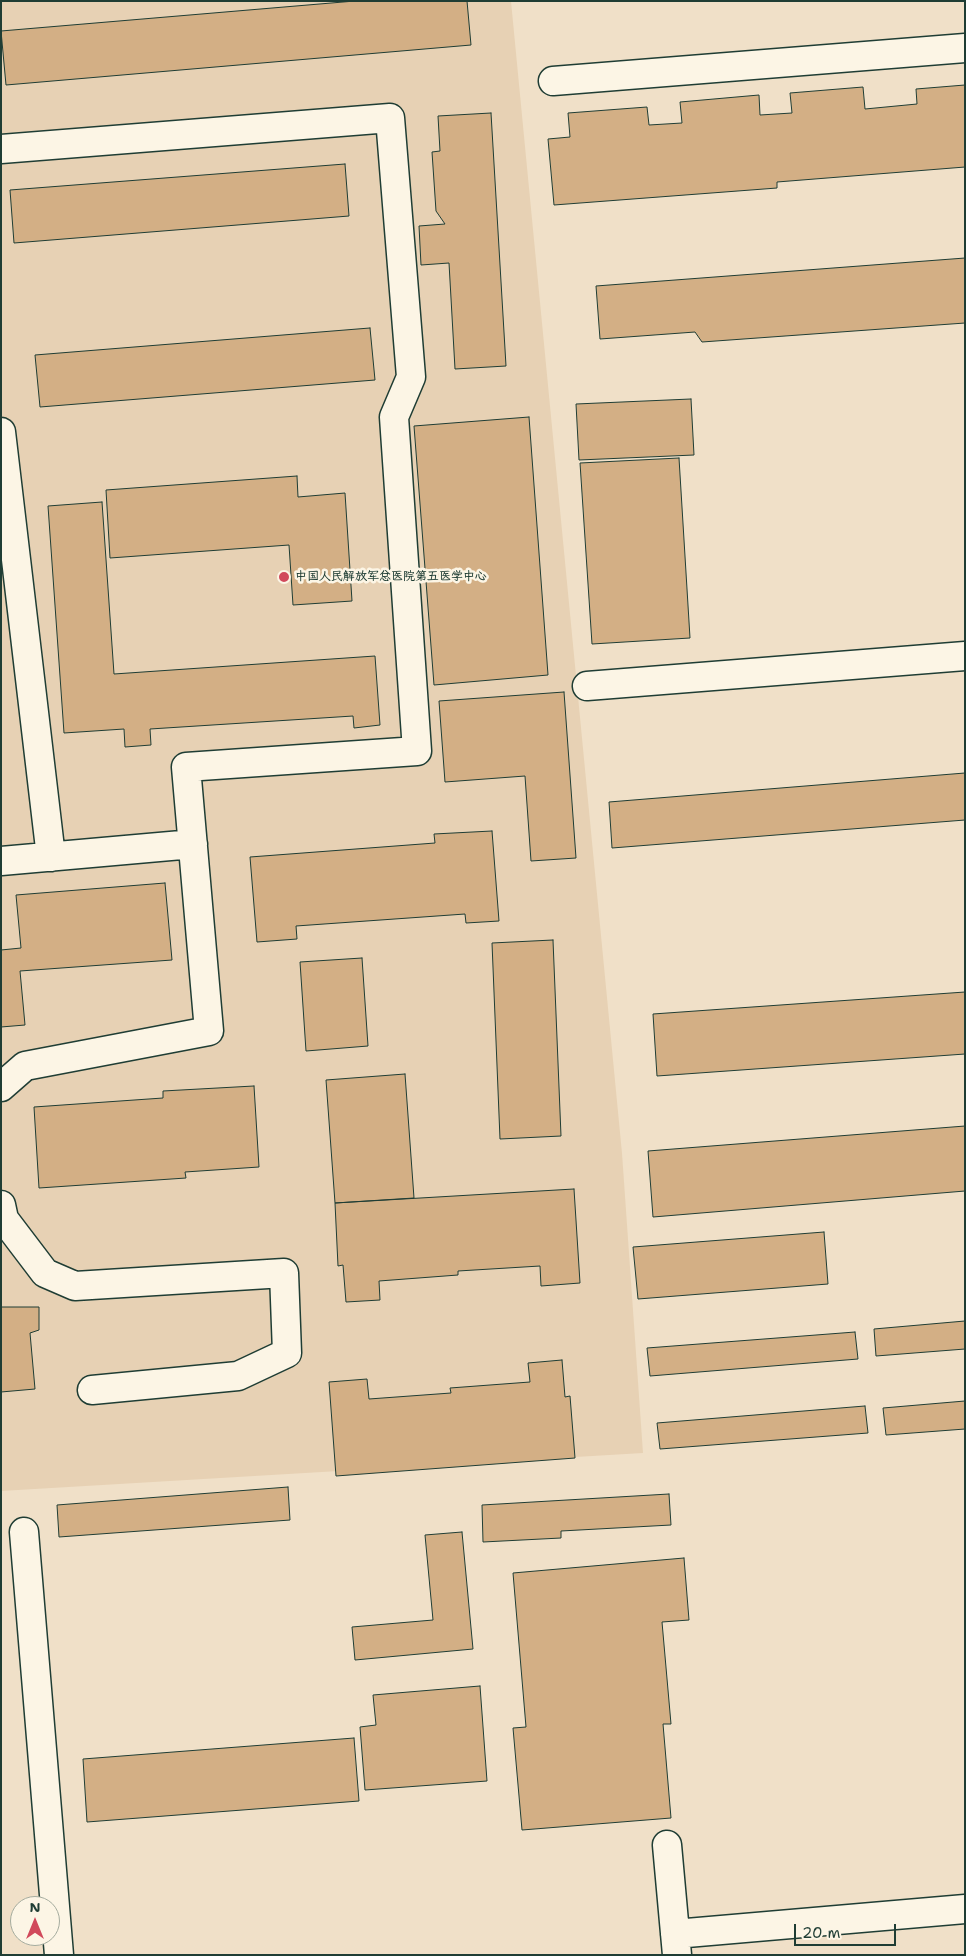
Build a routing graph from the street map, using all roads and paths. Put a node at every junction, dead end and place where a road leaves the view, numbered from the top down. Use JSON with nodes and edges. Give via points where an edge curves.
{"nodes":[{"id":1,"x":965,"y":48,"type":"edge"},
{"id":2,"x":553,"y":81,"type":"dead end"},
{"id":3,"x":1,"y":149,"type":"edge"},
{"id":4,"x":1,"y":432,"type":"edge"},
{"id":5,"x":965,"y":656,"type":"edge"},
{"id":6,"x":587,"y":686,"type":"dead end"},
{"id":7,"x":193,"y":844,"type":"junction"},
{"id":8,"x":51,"y":857,"type":"junction"},
{"id":9,"x":1,"y":861,"type":"edge"},
{"id":10,"x":1,"y":1087,"type":"edge"},
{"id":11,"x":1,"y":1205,"type":"edge"},
{"id":12,"x":92,"y":1390,"type":"dead end"},
{"id":13,"x":24,"y":1532,"type":"dead end"},
{"id":14,"x":668,"y":1845,"type":"dead end"},
{"id":15,"x":965,"y":1909,"type":"edge"},
{"id":16,"x":676,"y":1944,"type":"edge"},
{"id":17,"x":59,"y":1955,"type":"edge"}],
"edges":[{"from":1,"to":2,"type":"street"},
{"from":3,"to":7,"type":"street","via":[[390,118],[411,377],[394,417],[417,751],[186,767]]},
{"from":4,"to":8,"type":"street"},
{"from":5,"to":6,"type":"street"},
{"from":7,"to":8,"type":"street"},
{"from":7,"to":10,"type":"street","via":[[210,1031],[25,1066]]},
{"from":8,"to":9,"type":"street"},
{"from":11,"to":12,"type":"street","via":[[4,1219],[45,1273],[75,1286],[284,1273],[287,1353],[238,1376]]},
{"from":13,"to":17,"type":"street"},
{"from":14,"to":16,"type":"street"},
{"from":15,"to":16,"type":"street"}]}
